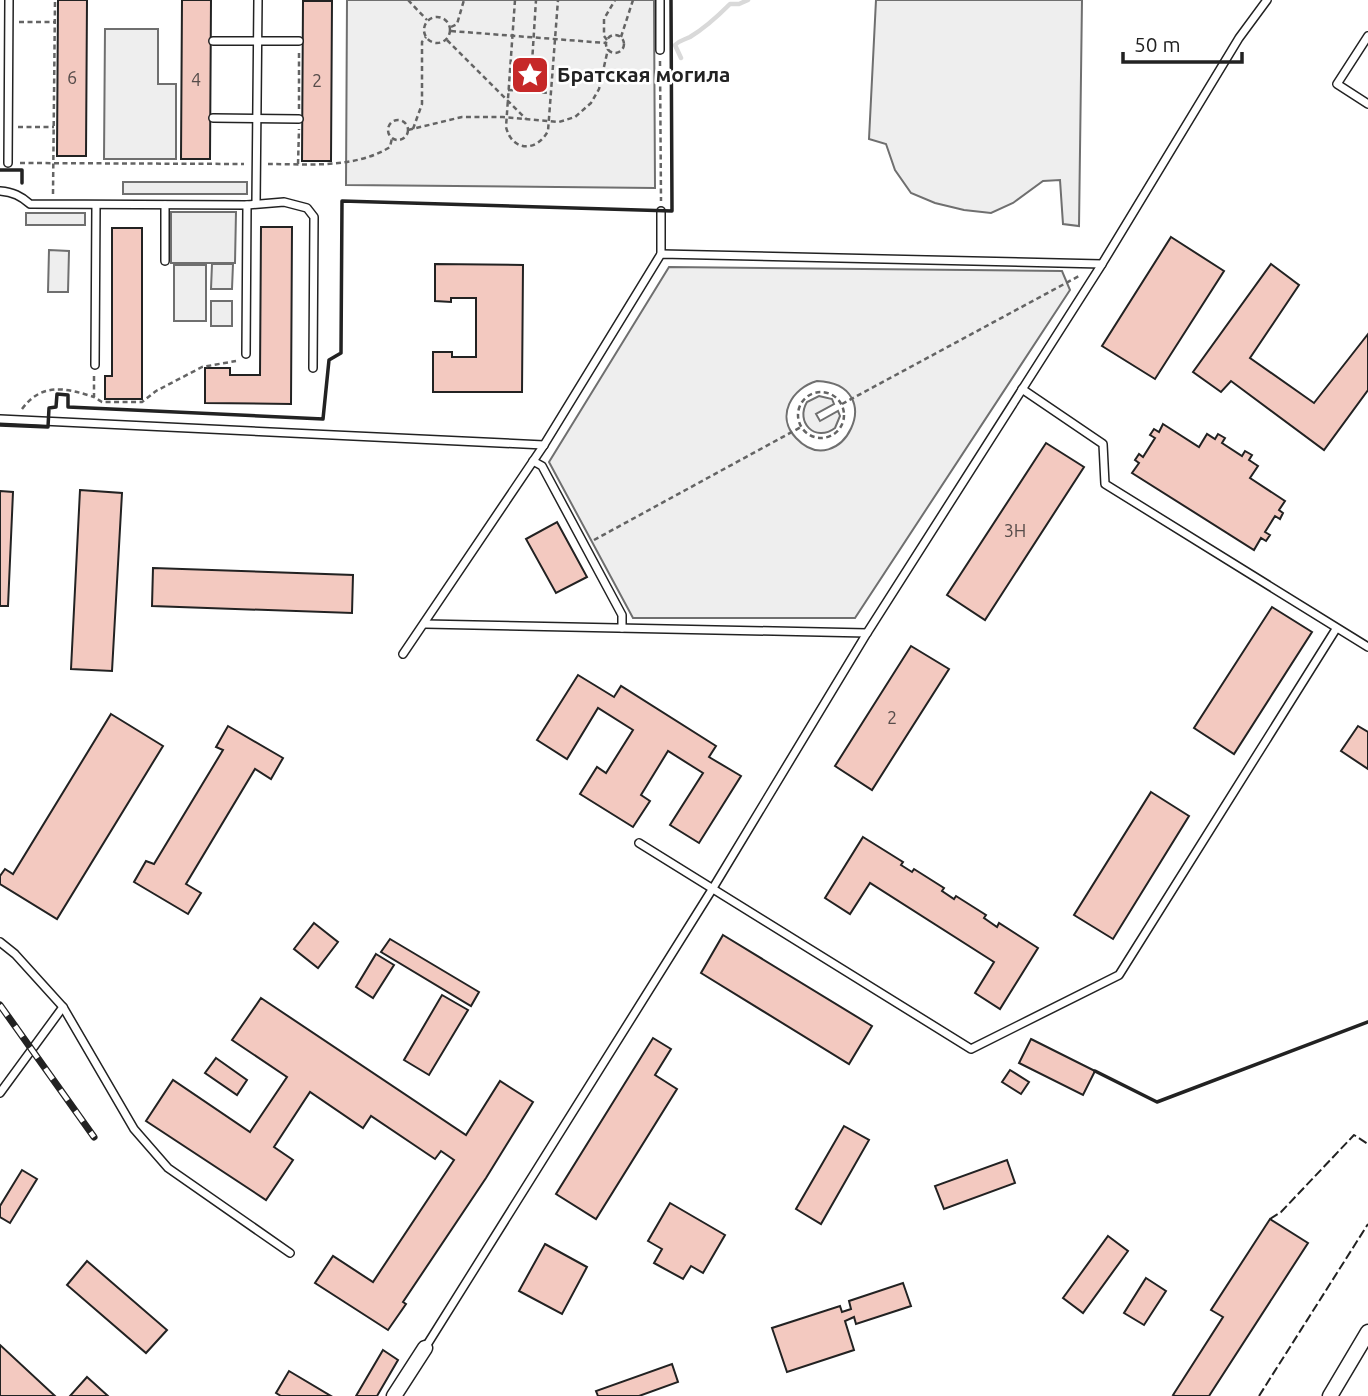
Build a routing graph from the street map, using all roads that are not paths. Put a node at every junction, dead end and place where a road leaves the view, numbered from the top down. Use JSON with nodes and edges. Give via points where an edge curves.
{"nodes":[{"id":1,"x":9,"y":0,"type":"edge"},
{"id":2,"x":258,"y":0,"type":"edge"},
{"id":3,"x":660,"y":0,"type":"edge"},
{"id":4,"x":1267,"y":0,"type":"edge"},
{"id":5,"x":1368,"y":36,"type":"edge"},
{"id":6,"x":213,"y":41,"type":"dead end"},
{"id":7,"x":257,"y":41,"type":"junction"},
{"id":8,"x":299,"y":41,"type":"road end"},
{"id":9,"x":660,"y":50,"type":"road end"},
{"id":10,"x":4,"y":68,"type":"edge"},
{"id":11,"x":1368,"y":104,"type":"edge"},
{"id":12,"x":213,"y":118,"type":"dead end"},
{"id":13,"x":257,"y":119,"type":"junction"},
{"id":14,"x":299,"y":119,"type":"road end"},
{"id":15,"x":9,"y":163,"type":"road end"},
{"id":16,"x":0,"y":191,"type":"edge"},
{"id":17,"x":256,"y":203,"type":"junction"},
{"id":18,"x":96,"y":205,"type":"junction"},
{"id":19,"x":165,"y":205,"type":"junction"},
{"id":20,"x":247,"y":205,"type":"junction"},
{"id":21,"x":661,"y":211,"type":"road end"},
{"id":22,"x":661,"y":254,"type":"junction"},
{"id":23,"x":165,"y":261,"type":"dead end"},
{"id":24,"x":1102,"y":264,"type":"junction"},
{"id":25,"x":247,"y":354,"type":"road end"},
{"id":26,"x":94,"y":365,"type":"road end"},
{"id":27,"x":313,"y":368,"type":"dead end"},
{"id":28,"x":1022,"y":389,"type":"junction"},
{"id":29,"x":0,"y":419,"type":"edge"},
{"id":30,"x":544,"y":445,"type":"junction"},
{"id":31,"x":533,"y":461,"type":"junction"},
{"id":32,"x":425,"y":624,"type":"junction"},
{"id":33,"x":622,"y":628,"type":"junction"},
{"id":34,"x":1336,"y":629,"type":"junction"},
{"id":35,"x":867,"y":633,"type":"junction"},
{"id":36,"x":1368,"y":647,"type":"edge"},
{"id":37,"x":403,"y":654,"type":"dead end"},
{"id":38,"x":639,"y":843,"type":"dead end"},
{"id":39,"x":713,"y":888,"type":"junction"},
{"id":40,"x":0,"y":942,"type":"edge"},
{"id":41,"x":63,"y":1007,"type":"junction"},
{"id":42,"x":0,"y":1093,"type":"edge"},
{"id":43,"x":290,"y":1253,"type":"dead end"},
{"id":44,"x":1368,"y":1332,"type":"edge"},
{"id":45,"x":425,"y":1348,"type":"joint"},
{"id":46,"x":394,"y":1396,"type":"edge"},
{"id":47,"x":1330,"y":1396,"type":"edge"}],
"edges":[{"from":1,"to":10,"type":"lane"},
{"from":2,"to":7,"type":"lane"},
{"from":3,"to":9,"type":"lane"},
{"from":4,"to":24,"type":"lane","via":[[1239,38]]},
{"from":5,"to":11,"type":"lane","via":[[1337,84]]},
{"from":6,"to":7,"type":"lane"},
{"from":7,"to":8,"type":"lane"},
{"from":7,"to":13,"type":"lane"},
{"from":10,"to":15,"type":"lane"},
{"from":12,"to":13,"type":"lane"},
{"from":13,"to":14,"type":"lane"},
{"from":13,"to":17,"type":"lane"},
{"from":16,"to":18,"type":"lane","via":[[30,204]]},
{"from":17,"to":20,"type":"lane"},
{"from":17,"to":27,"type":"lane","via":[[297,205],[314,217]]},
{"from":18,"to":19,"type":"lane"},
{"from":18,"to":26,"type":"lane"},
{"from":19,"to":20,"type":"lane"},
{"from":19,"to":23,"type":"lane"},
{"from":20,"to":25,"type":"lane"},
{"from":21,"to":22,"type":"lane"},
{"from":22,"to":24,"type":"lane"},
{"from":22,"to":30,"type":"lane"},
{"from":24,"to":28,"type":"lane"},
{"from":28,"to":34,"type":"lane","via":[[1103,444],[1105,484]]},
{"from":28,"to":35,"type":"lane"},
{"from":29,"to":30,"type":"lane"},
{"from":30,"to":31,"type":"lane"},
{"from":31,"to":32,"type":"lane"},
{"from":31,"to":33,"type":"lane","via":[[542,466],[622,615]]},
{"from":32,"to":33,"type":"lane"},
{"from":32,"to":37,"type":"lane"},
{"from":33,"to":35,"type":"lane"},
{"from":34,"to":36,"type":"lane"},
{"from":34,"to":39,"type":"lane","via":[[1119,975],[971,1049]]},
{"from":35,"to":39,"type":"lane"},
{"from":38,"to":39,"type":"lane"},
{"from":39,"to":45,"type":"lane"},
{"from":40,"to":41,"type":"lane"},
{"from":41,"to":42,"type":"lane"},
{"from":41,"to":43,"type":"lane","via":[[134,1129],[168,1168]]},
{"from":44,"to":47,"type":"street"},
{"from":45,"to":46,"type":"street"}]}
